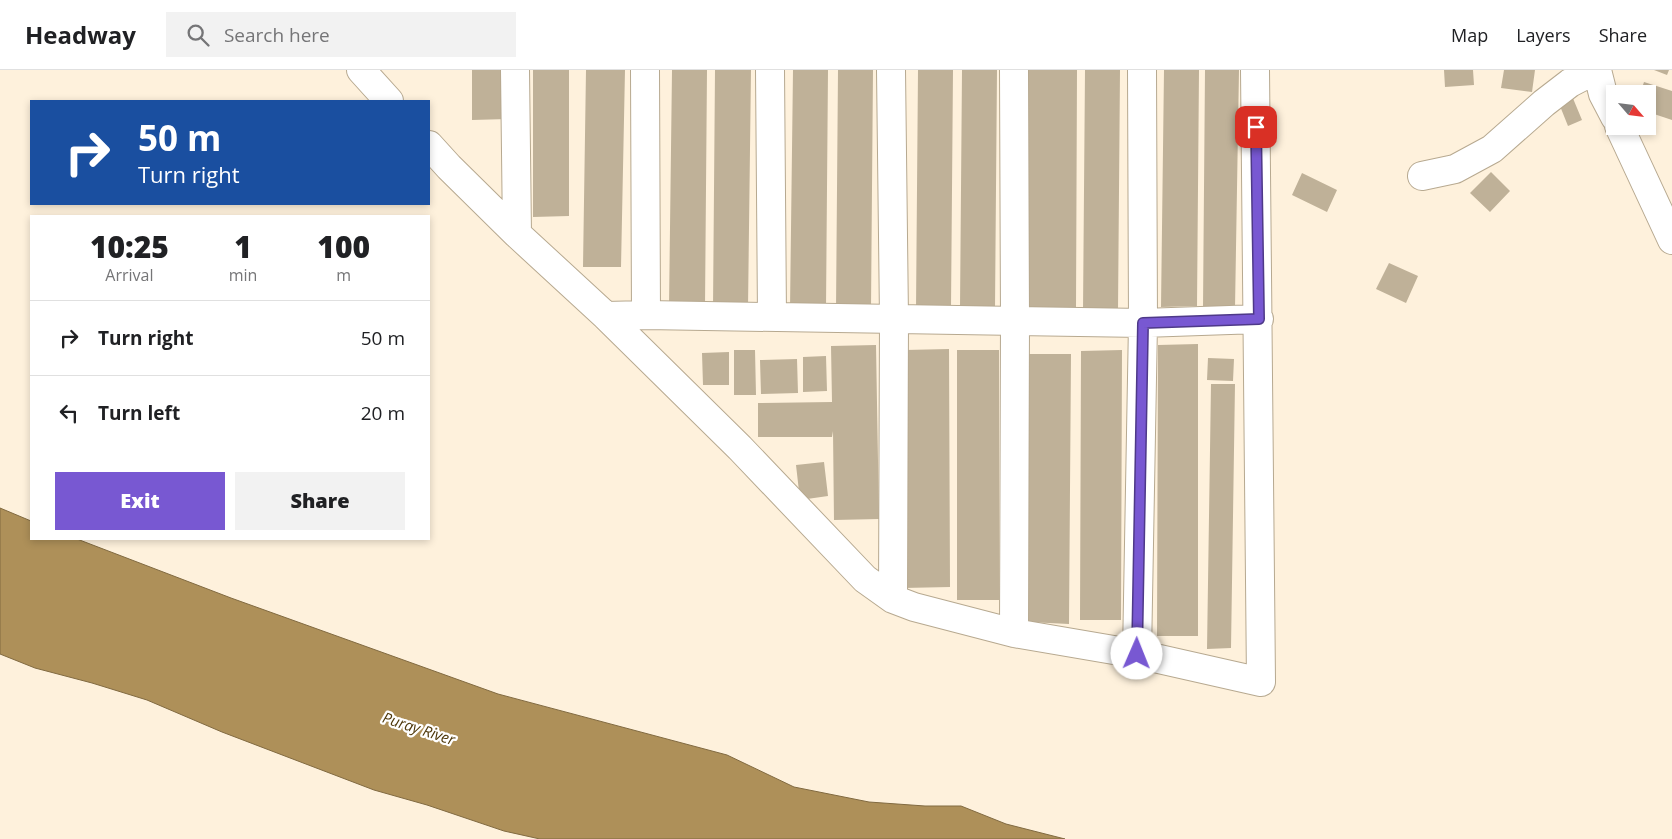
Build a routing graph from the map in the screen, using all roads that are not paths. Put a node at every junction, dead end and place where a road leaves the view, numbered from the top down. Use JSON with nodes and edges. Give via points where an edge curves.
{"nodes":[{"id":1,"x":361,"y":70,"type":"edge"},
{"id":2,"x":515,"y":70,"type":"edge"},
{"id":3,"x":646,"y":70,"type":"edge"},
{"id":4,"x":770,"y":70,"type":"edge"},
{"id":5,"x":891,"y":70,"type":"edge"},
{"id":6,"x":1014,"y":70,"type":"edge"},
{"id":7,"x":1142,"y":70,"type":"edge"},
{"id":8,"x":1255,"y":70,"type":"edge"},
{"id":9,"x":1596,"y":70,"type":"edge"},
{"id":10,"x":388,"y":100,"type":"edge"},
{"id":11,"x":1606,"y":100,"type":"edge"},
{"id":12,"x":1623,"y":135,"type":"edge"},
{"id":13,"x":430,"y":146,"type":"edge"},
{"id":14,"x":1422,"y":176,"type":"dead end"},
{"id":15,"x":517,"y":234,"type":"junction"},
{"id":16,"x":1672,"y":240,"type":"edge"},
{"id":17,"x":646,"y":315,"type":"junction"},
{"id":18,"x":606,"y":316,"type":"junction"},
{"id":19,"x":772,"y":317,"type":"junction"},
{"id":20,"x":894,"y":319,"type":"junction"},
{"id":21,"x":1259,"y":319,"type":"junction"},
{"id":22,"x":1015,"y":321,"type":"junction"},
{"id":23,"x":1143,"y":323,"type":"junction"},
{"id":24,"x":893,"y":599,"type":"junction"},
{"id":25,"x":1014,"y":633,"type":"junction"},
{"id":26,"x":1137,"y":654,"type":"junction"}],
"edges":[{"from":1,"to":10,"type":"street"},
{"from":2,"to":15,"type":"street"},
{"from":3,"to":17,"type":"street"},
{"from":4,"to":19,"type":"street"},
{"from":5,"to":20,"type":"street"},
{"from":6,"to":22,"type":"street"},
{"from":7,"to":23,"type":"street"},
{"from":8,"to":21,"type":"street"},
{"from":9,"to":11,"type":"street"},
{"from":9,"to":14,"type":"street","via":[[1570,83],[1492,149],[1455,169]]},
{"from":12,"to":16,"type":"street"},
{"from":13,"to":15,"type":"street"},
{"from":15,"to":18,"type":"street"},
{"from":17,"to":18,"type":"street"},
{"from":17,"to":19,"type":"street"},
{"from":18,"to":24,"type":"street","via":[[740,448],[865,579]]},
{"from":19,"to":20,"type":"street"},
{"from":20,"to":22,"type":"street"},
{"from":20,"to":24,"type":"street"},
{"from":21,"to":23,"type":"street"},
{"from":21,"to":26,"type":"street","via":[[1261,682]]},
{"from":22,"to":23,"type":"street"},
{"from":22,"to":25,"type":"street"},
{"from":23,"to":26,"type":"street"},
{"from":24,"to":25,"type":"street"},
{"from":25,"to":26,"type":"street"}]}
